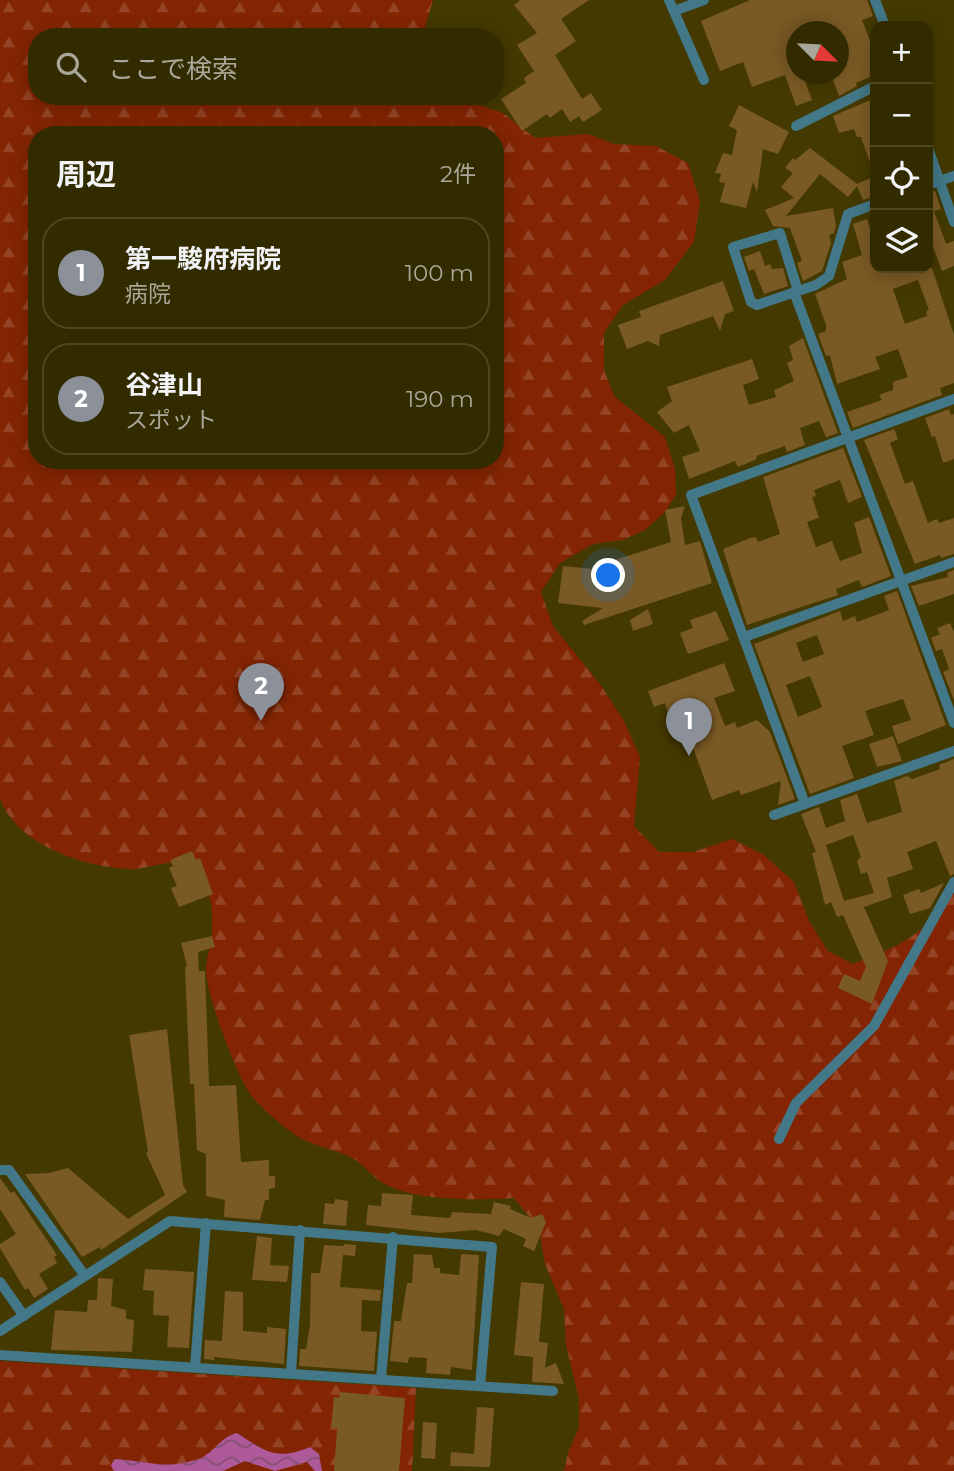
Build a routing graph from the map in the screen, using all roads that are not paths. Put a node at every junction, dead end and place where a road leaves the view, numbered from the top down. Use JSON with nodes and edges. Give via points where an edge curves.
{"nodes":[{"id":1,"x":669,"y":0,"type":"edge"},
{"id":2,"x":704,"y":0,"type":"edge"},
{"id":3,"x":875,"y":0,"type":"edge"},
{"id":4,"x":674,"y":11,"type":"junction"},
{"id":5,"x":883,"y":21,"type":"edge"},
{"id":6,"x":704,"y":80,"type":"dead end"},
{"id":7,"x":870,"y":89,"type":"edge"},
{"id":8,"x":796,"y":126,"type":"dead end"},
{"id":9,"x":933,"y":163,"type":"edge"},
{"id":10,"x":954,"y":176,"type":"edge"},
{"id":11,"x":939,"y":181,"type":"junction"},
{"id":12,"x":933,"y":183,"type":"edge"},
{"id":13,"x":870,"y":206,"type":"edge"},
{"id":14,"x":954,"y":222,"type":"edge"},
{"id":15,"x":796,"y":292,"type":"junction"},
{"id":16,"x":954,"y":399,"type":"edge"},
{"id":17,"x":848,"y":437,"type":"junction"},
{"id":18,"x":954,"y":562,"type":"edge"},
{"id":19,"x":902,"y":581,"type":"junction"},
{"id":20,"x":744,"y":637,"type":"junction"},
{"id":21,"x":954,"y":723,"type":"edge"},
{"id":22,"x":954,"y":751,"type":"edge"},
{"id":23,"x":805,"y":804,"type":"junction"},
{"id":24,"x":774,"y":815,"type":"dead end"},
{"id":25,"x":954,"y":882,"type":"edge"},
{"id":26,"x":779,"y":1139,"type":"dead end"},
{"id":27,"x":0,"y":1170,"type":"edge"},
{"id":28,"x":206,"y":1223,"type":"junction"},
{"id":29,"x":300,"y":1230,"type":"junction"},
{"id":30,"x":393,"y":1237,"type":"junction"},
{"id":31,"x":85,"y":1276,"type":"junction"},
{"id":32,"x":0,"y":1282,"type":"edge"},
{"id":33,"x":24,"y":1316,"type":"junction"},
{"id":34,"x":0,"y":1331,"type":"edge"},
{"id":35,"x":0,"y":1355,"type":"edge"},
{"id":36,"x":195,"y":1367,"type":"junction"},
{"id":37,"x":291,"y":1373,"type":"junction"},
{"id":38,"x":382,"y":1379,"type":"junction"},
{"id":39,"x":480,"y":1386,"type":"junction"},
{"id":40,"x":553,"y":1391,"type":"dead end"}],
"edges":[{"from":1,"to":4,"type":"street"},
{"from":2,"to":4,"type":"street"},
{"from":3,"to":5,"type":"street"},
{"from":4,"to":6,"type":"street"},
{"from":7,"to":8,"type":"street"},
{"from":9,"to":11,"type":"street"},
{"from":10,"to":11,"type":"street"},
{"from":11,"to":12,"type":"street"},
{"from":11,"to":14,"type":"street"},
{"from":13,"to":15,"type":"street","via":[[848,214],[829,276]]},
{"from":15,"to":15,"type":"street","via":[[757,305],[751,302],[733,247],[780,233]]},
{"from":15,"to":17,"type":"street"},
{"from":16,"to":17,"type":"street"},
{"from":17,"to":19,"type":"street"},
{"from":17,"to":20,"type":"street","via":[[691,495]]},
{"from":18,"to":19,"type":"street"},
{"from":19,"to":20,"type":"street"},
{"from":19,"to":21,"type":"street"},
{"from":20,"to":23,"type":"street"},
{"from":22,"to":23,"type":"street"},
{"from":23,"to":24,"type":"street"},
{"from":25,"to":26,"type":"street","via":[[874,1026],[796,1103]]},
{"from":27,"to":31,"type":"street","via":[[9,1170]]},
{"from":28,"to":29,"type":"street"},
{"from":28,"to":31,"type":"street","via":[[170,1220]]},
{"from":28,"to":36,"type":"street"},
{"from":29,"to":30,"type":"street"},
{"from":29,"to":37,"type":"street"},
{"from":30,"to":38,"type":"street"},
{"from":30,"to":39,"type":"street","via":[[492,1247]]},
{"from":31,"to":33,"type":"street"},
{"from":32,"to":33,"type":"street"},
{"from":33,"to":34,"type":"street"},
{"from":35,"to":36,"type":"street"},
{"from":36,"to":37,"type":"street"},
{"from":37,"to":38,"type":"street"},
{"from":38,"to":39,"type":"street"},
{"from":39,"to":40,"type":"street"}]}
